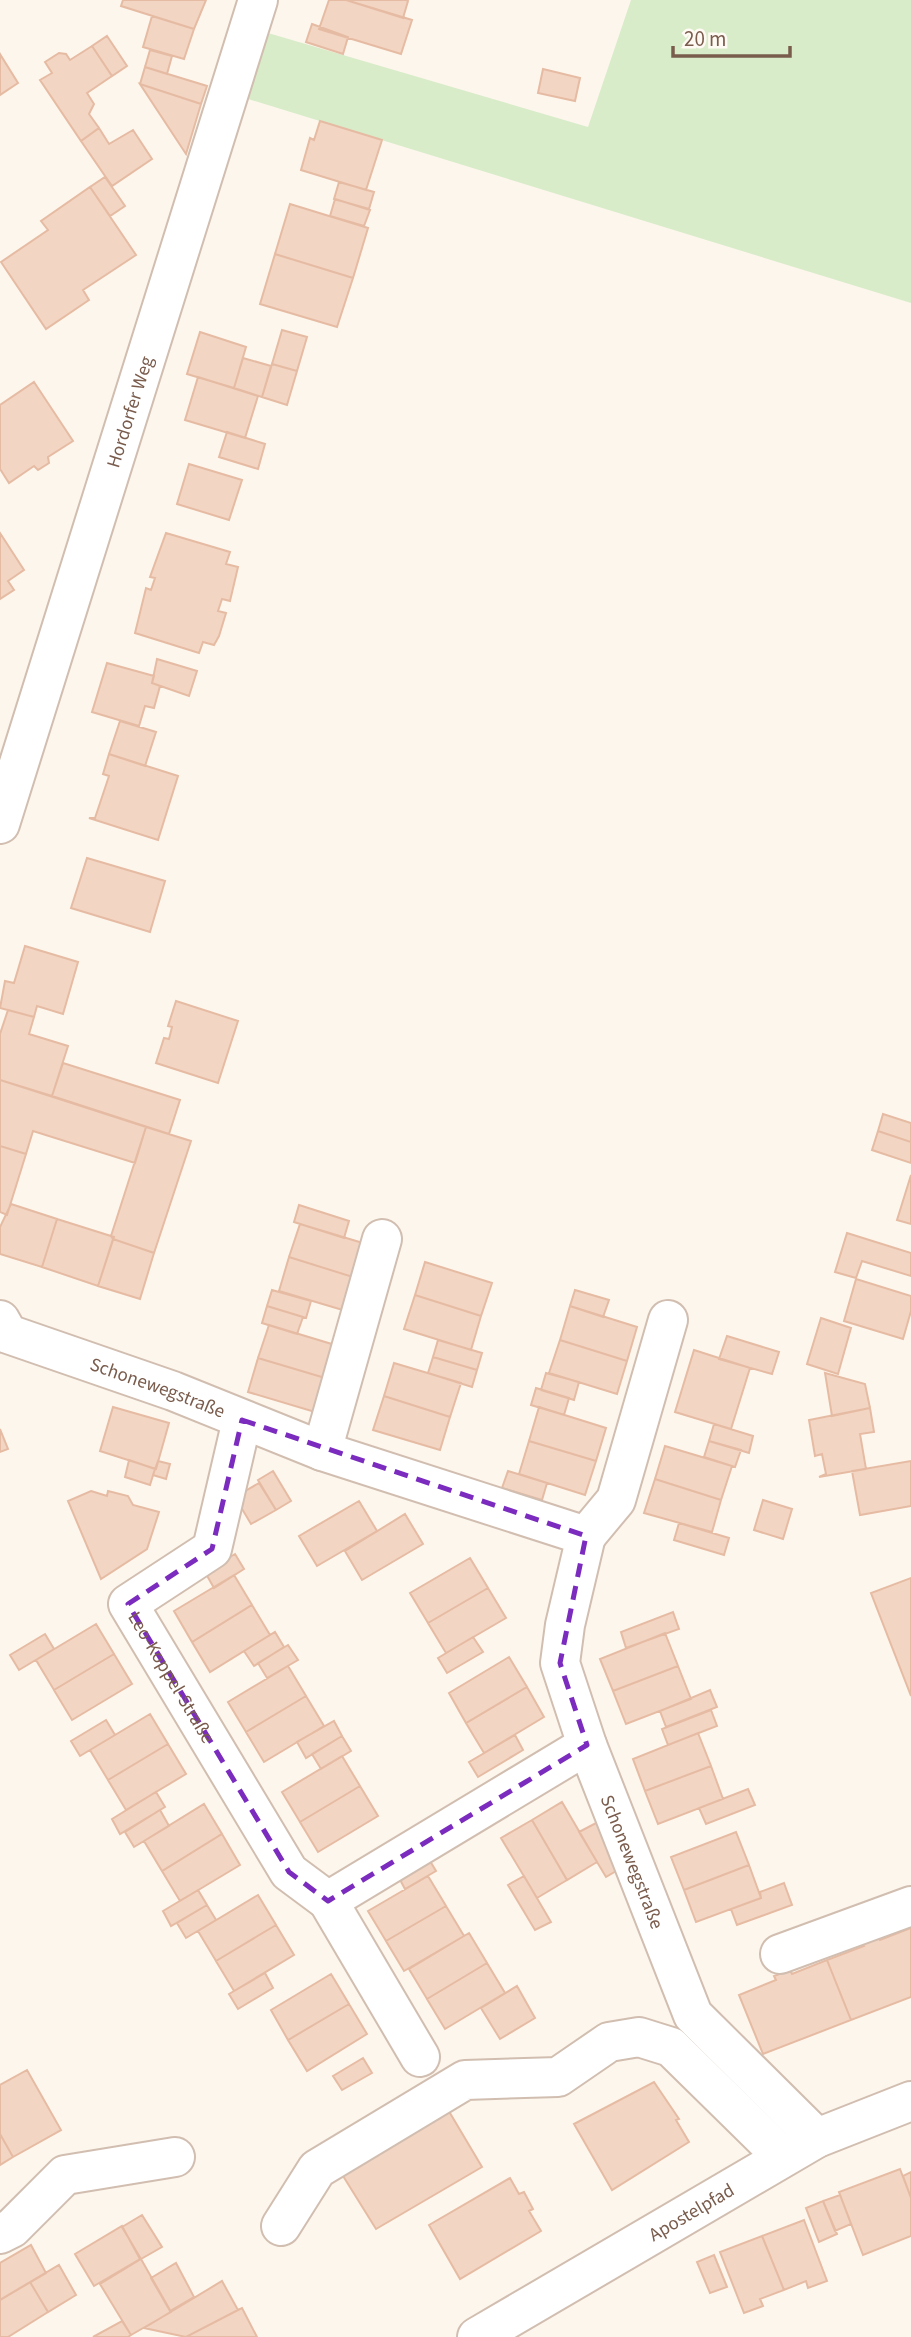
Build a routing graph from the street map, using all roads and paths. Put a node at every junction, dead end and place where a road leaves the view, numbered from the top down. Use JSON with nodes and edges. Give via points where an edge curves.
{"nodes":[{"id":1,"x":258,"y":0,"type":"edge"},
{"id":2,"x":0,"y":824,"type":"edge"},
{"id":3,"x":382,"y":1239,"type":"dead end"},
{"id":4,"x":0,"y":1320,"type":"edge"},
{"id":5,"x":668,"y":1320,"type":"dead end"},
{"id":6,"x":242,"y":1420,"type":"junction"},
{"id":7,"x":322,"y":1451,"type":"junction"},
{"id":8,"x":586,"y":1536,"type":"junction"},
{"id":9,"x":587,"y":1745,"type":"junction"},
{"id":10,"x":328,"y":1901,"type":"junction"},
{"id":11,"x":911,"y":1906,"type":"edge"},
{"id":12,"x":780,"y":1954,"type":"dead end"},
{"id":13,"x":420,"y":2057,"type":"dead end"},
{"id":14,"x":911,"y":2101,"type":"edge"},
{"id":15,"x":817,"y":2138,"type":"junction"},
{"id":16,"x":175,"y":2157,"type":"dead end"},
{"id":17,"x":783,"y":2157,"type":"junction"},
{"id":18,"x":281,"y":2226,"type":"dead end"},
{"id":19,"x":0,"y":2234,"type":"edge"},
{"id":20,"x":477,"y":2337,"type":"edge"}],
"edges":[{"from":1,"to":2,"type":"street","name":"Hordorfer Weg"},
{"from":3,"to":7,"type":"street"},
{"from":4,"to":6,"type":"street","name":"Schonewegstraße","via":[[9,1334]]},
{"from":5,"to":8,"type":"street","name":"Schonewegstraße","via":[[616,1500]]},
{"from":6,"to":7,"type":"street","name":"Schonewegstraße"},
{"from":6,"to":10,"type":"street","name":"Leo-Koppel-Straße","via":[[212,1549],[128,1604],[289,1872]]},
{"from":7,"to":8,"type":"street","name":"Schonewegstraße"},
{"from":8,"to":9,"type":"street","name":"Schonewegstraße","via":[[560,1663]]},
{"from":9,"to":10,"type":"street"},
{"from":9,"to":15,"type":"street","name":"Schonewegstraße","via":[[693,2015]]},
{"from":10,"to":13,"type":"street","name":"Leo-Koppel-Straße"},
{"from":11,"to":12,"type":"street"},
{"from":14,"to":15,"type":"street","name":"Apostelpfad"},
{"from":15,"to":17,"type":"street","name":"Apostelpfad"},
{"from":16,"to":19,"type":"street","via":[[65,2175],[12,2228]]},
{"from":17,"to":18,"type":"street","via":[[671,2047],[639,2037],[609,2042],[558,2077],[465,2080],[317,2169]]},
{"from":17,"to":20,"type":"street","name":"Apostelpfad"}]}
